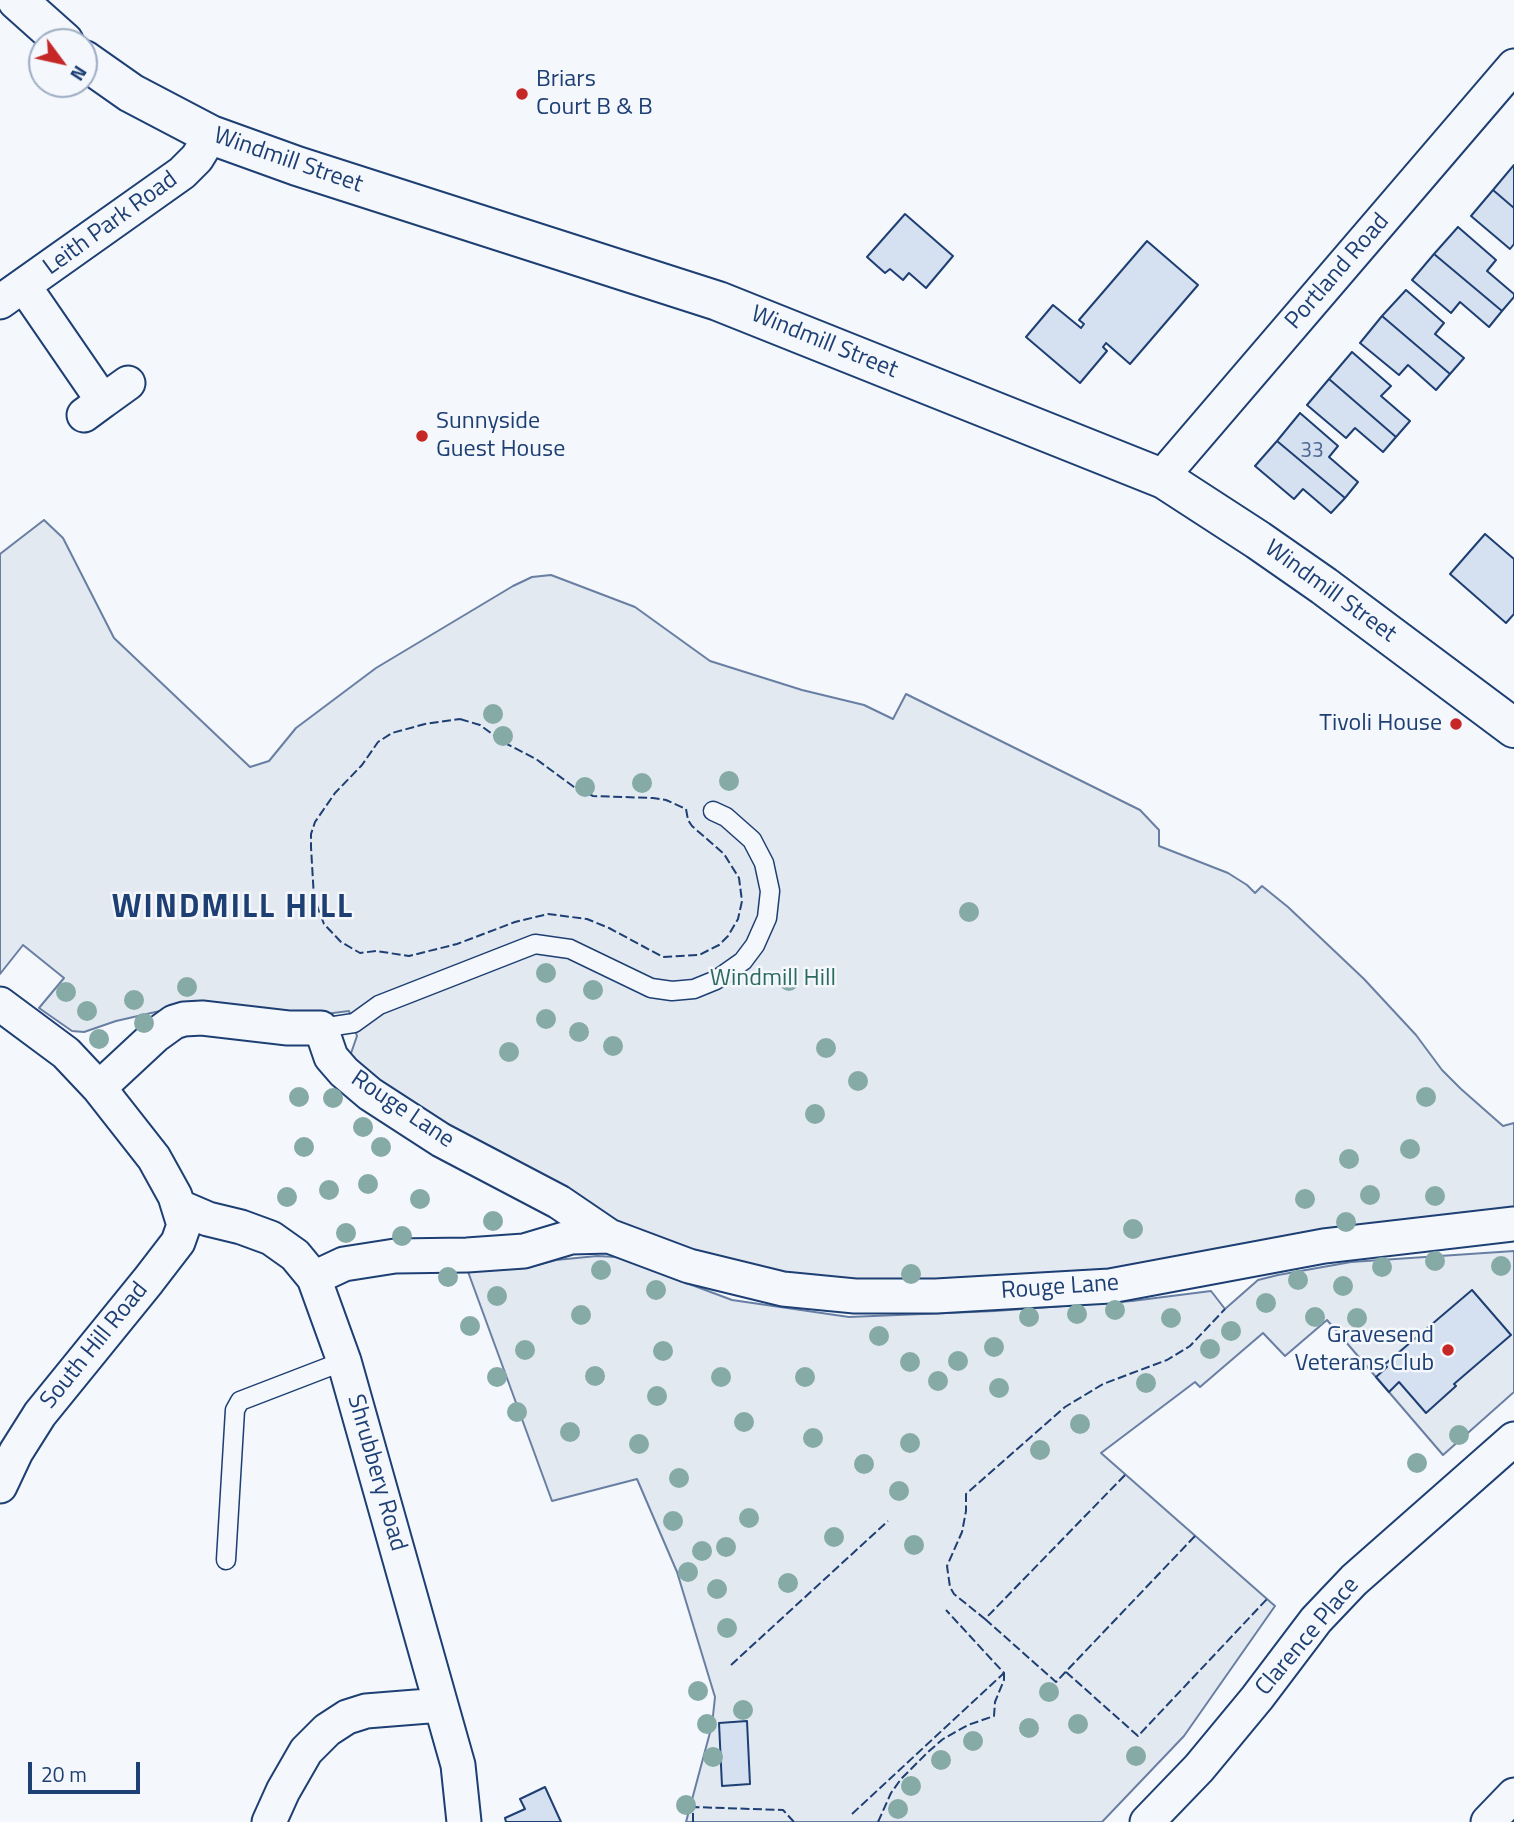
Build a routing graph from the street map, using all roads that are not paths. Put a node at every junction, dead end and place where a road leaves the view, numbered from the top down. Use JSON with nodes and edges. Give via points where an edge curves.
{"nodes":[{"id":1,"x":17,"y":0,"type":"edge"},
{"id":2,"x":48,"y":28,"type":"edge"},
{"id":3,"x":1514,"y":66,"type":"edge"},
{"id":4,"x":98,"y":70,"type":"edge"},
{"id":5,"x":211,"y":135,"type":"junction"},
{"id":6,"x":12,"y":294,"type":"edge"},
{"id":7,"x":105,"y":400,"type":"dead end"},
{"id":8,"x":1164,"y":479,"type":"junction"},
{"id":9,"x":1514,"y":728,"type":"edge"},
{"id":10,"x":713,"y":811,"type":"dead end"},
{"id":11,"x":0,"y":1004,"type":"edge"},
{"id":12,"x":321,"y":1028,"type":"junction"},
{"id":13,"x":99,"y":1088,"type":"junction"},
{"id":14,"x":180,"y":1207,"type":"junction"},
{"id":15,"x":1514,"y":1224,"type":"edge"},
{"id":16,"x":609,"y":1236,"type":"junction"},
{"id":17,"x":314,"y":1278,"type":"junction"},
{"id":18,"x":344,"y":1361,"type":"junction"},
{"id":19,"x":1514,"y":1439,"type":"edge"},
{"id":20,"x":0,"y":1486,"type":"edge"},
{"id":21,"x":226,"y":1560,"type":"dead end"},
{"id":22,"x":441,"y":1705,"type":"junction"},
{"id":23,"x":1514,"y":1795,"type":"edge"},
{"id":24,"x":269,"y":1822,"type":"edge"},
{"id":25,"x":464,"y":1822,"type":"edge"},
{"id":26,"x":1147,"y":1822,"type":"edge"},
{"id":27,"x":1488,"y":1822,"type":"edge"}],
"edges":[{"from":1,"to":2,"type":"street"},
{"from":3,"to":8,"type":"street","name":"Portland Road"},
{"from":4,"to":5,"type":"street","name":"Windmill Street","via":[[131,93]]},
{"from":5,"to":6,"type":"street","name":"Leith Park Road","via":[[182,173]]},
{"from":5,"to":8,"type":"street","name":"Windmill Street","via":[[718,301]]},
{"from":6,"to":7,"type":"street"},
{"from":8,"to":9,"type":"street","name":"Windmill Street","via":[[1324,586]]},
{"from":10,"to":12,"type":"lane","via":[[751,840],[764,863],[770,891],[767,918],[755,945],[743,961],[716,980],[694,989],[651,988],[570,949],[535,944],[379,1005],[354,1023]]},
{"from":11,"to":13,"type":"street","via":[[66,1053]]},
{"from":12,"to":13,"type":"street","via":[[184,1019],[156,1035]]},
{"from":12,"to":16,"type":"street","name":"Rouge Lane","via":[[331,1057],[370,1094],[441,1140],[559,1202]]},
{"from":13,"to":14,"type":"street","via":[[146,1147]]},
{"from":14,"to":17,"type":"street","name":"Shrubbery Road","via":[[271,1238],[295,1255]]},
{"from":14,"to":20,"type":"street","name":"South Hill Road","via":[[184,1225],[178,1241],[40,1414]]},
{"from":15,"to":16,"type":"street","name":"Rouge Lane","via":[[1324,1246],[1110,1286],[936,1296],[855,1296],[783,1289],[689,1266]]},
{"from":16,"to":17,"type":"street","name":"Rouge Lane","via":[[571,1237],[524,1251],[395,1256],[344,1264]]},
{"from":17,"to":18,"type":"street","name":"Shrubbery Road"},
{"from":18,"to":21,"type":"lane","via":[[240,1401],[234,1410]]},
{"from":18,"to":22,"type":"street","name":"Shrubbery Road"},
{"from":19,"to":26,"type":"street","name":"Clarence Place","via":[[1354,1580],[1316,1620],[1199,1768]]},
{"from":22,"to":24,"type":"street","via":[[366,1711],[327,1730],[306,1751]]},
{"from":22,"to":25,"type":"street","name":"Shrubbery Road","via":[[458,1765]]},
{"from":23,"to":27,"type":"street"}]}
